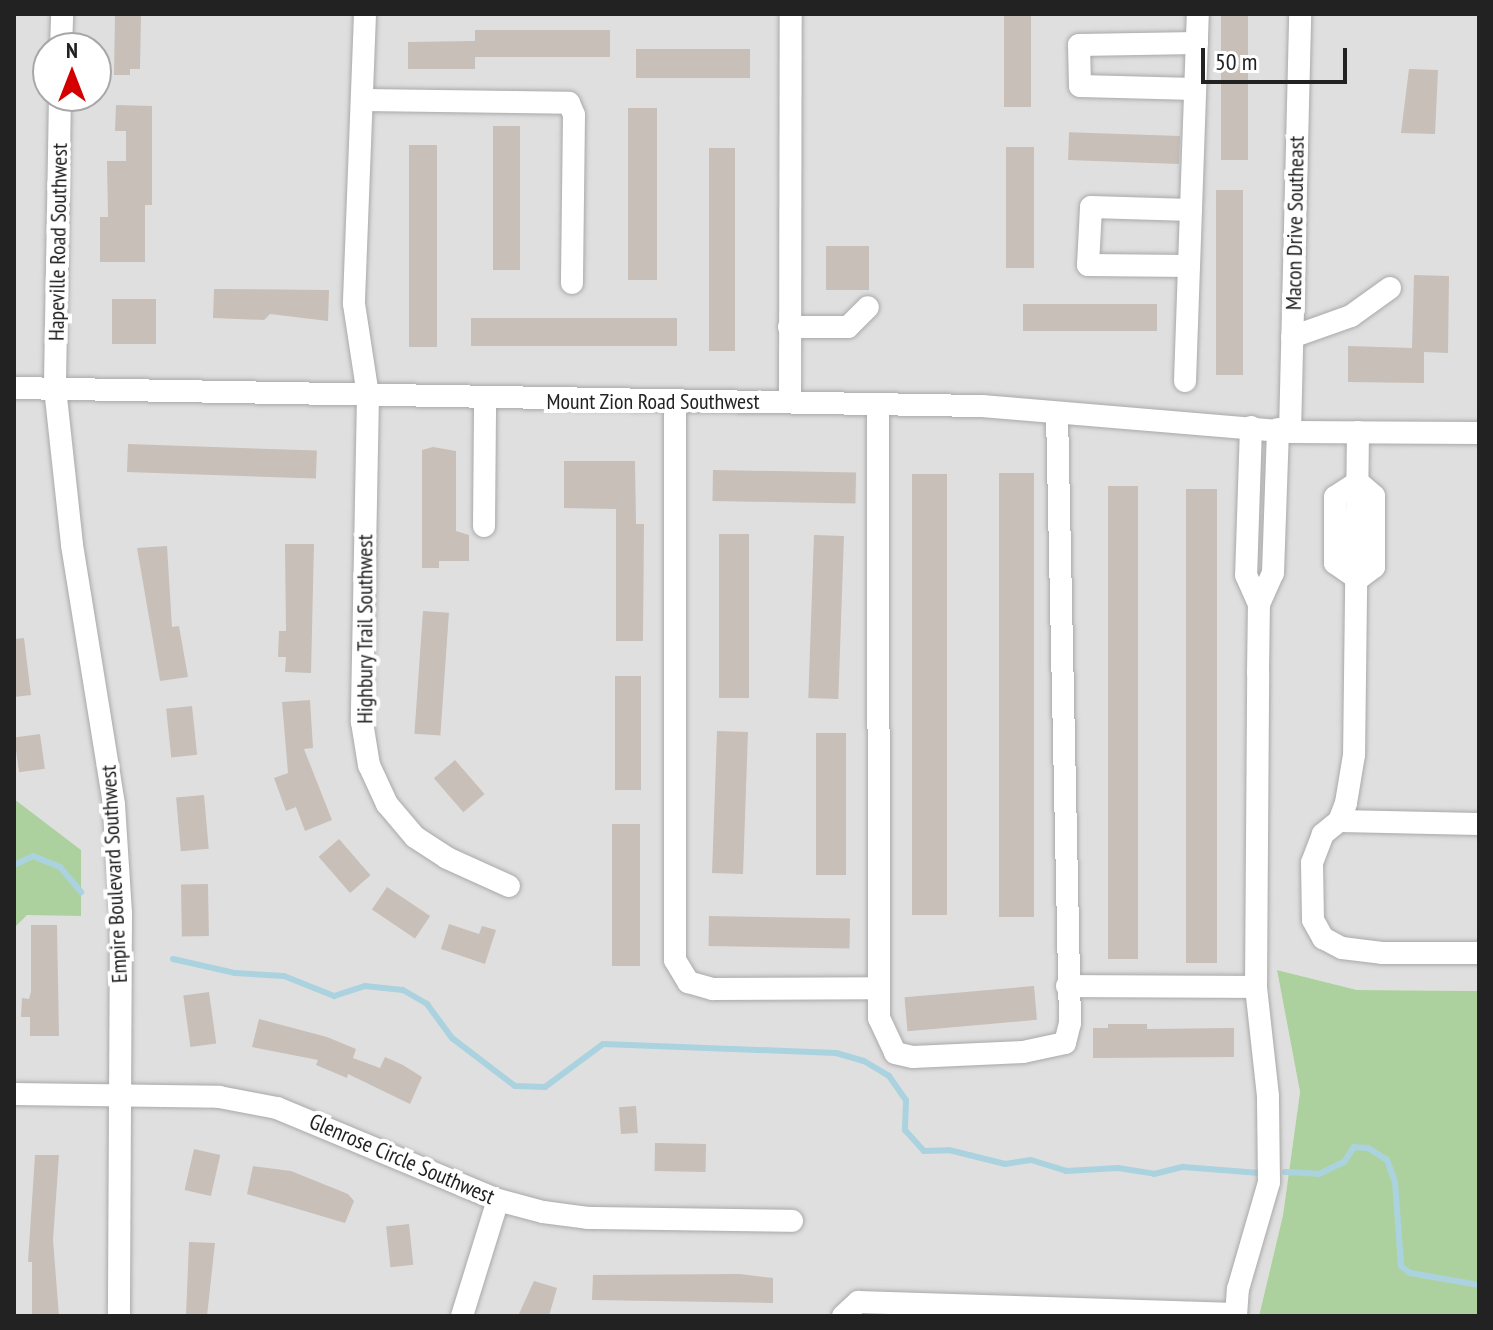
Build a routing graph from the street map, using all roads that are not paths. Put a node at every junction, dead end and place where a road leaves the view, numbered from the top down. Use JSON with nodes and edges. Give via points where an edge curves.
{"nodes":[{"id":1,"x":365,"y":14,"type":"edge"},
{"id":2,"x":791,"y":14,"type":"edge"},
{"id":3,"x":1198,"y":14,"type":"edge"},
{"id":4,"x":1300,"y":14,"type":"edge"},
{"id":5,"x":1197,"y":43,"type":"junction"},
{"id":6,"x":1195,"y":89,"type":"junction"},
{"id":7,"x":364,"y":100,"type":"junction"},
{"id":8,"x":60,"y":112,"type":"edge"},
{"id":9,"x":1191,"y":210,"type":"junction"},
{"id":10,"x":1189,"y":266,"type":"junction"},
{"id":11,"x":572,"y":283,"type":"dead end"},
{"id":12,"x":1390,"y":288,"type":"dead end"},
{"id":13,"x":868,"y":307,"type":"dead end"},
{"id":14,"x":789,"y":327,"type":"junction"},
{"id":15,"x":1292,"y":337,"type":"junction"},
{"id":16,"x":1185,"y":381,"type":"dead end"},
{"id":17,"x":14,"y":388,"type":"edge"},
{"id":18,"x":55,"y":388,"type":"junction"},
{"id":19,"x":368,"y":396,"type":"junction"},
{"id":20,"x":485,"y":400,"type":"junction"},
{"id":21,"x":790,"y":402,"type":"junction"},
{"id":22,"x":675,"y":403,"type":"junction"},
{"id":23,"x":878,"y":405,"type":"junction"},
{"id":24,"x":1057,"y":413,"type":"junction"},
{"id":25,"x":1251,"y":427,"type":"junction"},
{"id":26,"x":1284,"y":430,"type":"junction"},
{"id":27,"x":1358,"y":432,"type":"junction"},
{"id":28,"x":1479,"y":433,"type":"edge"},
{"id":29,"x":1358,"y":482,"type":"junction"},
{"id":30,"x":484,"y":526,"type":"dead end"},
{"id":31,"x":1335,"y":534,"type":"junction"},
{"id":32,"x":1366,"y":534,"type":"junction"},
{"id":33,"x":1358,"y":579,"type":"junction"},
{"id":34,"x":1259,"y":604,"type":"junction"},
{"id":35,"x":1339,"y":821,"type":"junction"},
{"id":36,"x":1479,"y":824,"type":"edge"},
{"id":37,"x":509,"y":886,"type":"dead end"},
{"id":38,"x":1479,"y":953,"type":"edge"},
{"id":39,"x":1067,"y":986,"type":"junction"},
{"id":40,"x":1256,"y":987,"type":"junction"},
{"id":41,"x":878,"y":988,"type":"junction"},
{"id":42,"x":120,"y":1093,"type":"junction"},
{"id":43,"x":14,"y":1094,"type":"edge"},
{"id":44,"x":498,"y":1200,"type":"junction"},
{"id":45,"x":792,"y":1221,"type":"dead end"},
{"id":46,"x":1236,"y":1315,"type":"edge"},
{"id":47,"x":119,"y":1316,"type":"edge"},
{"id":48,"x":462,"y":1316,"type":"edge"},
{"id":49,"x":843,"y":1316,"type":"edge"}],
"edges":[{"from":1,"to":7,"type":"street","name":"Highbury Trail Southwest"},
{"from":2,"to":14,"type":"street"},
{"from":3,"to":5,"type":"street"},
{"from":4,"to":15,"type":"street","name":"Macon Drive Southeast"},
{"from":5,"to":6,"type":"street"},
{"from":5,"to":6,"type":"street","via":[[1079,45],[1080,86]]},
{"from":6,"to":9,"type":"street"},
{"from":7,"to":11,"type":"street","via":[[569,103],[574,115]]},
{"from":7,"to":19,"type":"street","name":"Highbury Trail Southwest","via":[[354,304]]},
{"from":8,"to":18,"type":"street","name":"Hapeville Road Southwest"},
{"from":9,"to":10,"type":"street"},
{"from":9,"to":10,"type":"street","via":[[1091,207],[1088,265]]},
{"from":10,"to":16,"type":"street"},
{"from":12,"to":15,"type":"street","via":[[1351,316]]},
{"from":13,"to":14,"type":"street","via":[[848,327]]},
{"from":14,"to":21,"type":"street"},
{"from":15,"to":26,"type":"street","name":"Macon Drive Southeast"},
{"from":17,"to":18,"type":"street","name":"Mount Zion Road Southwest"},
{"from":18,"to":19,"type":"street","name":"Mount Zion Road Southwest"},
{"from":18,"to":42,"type":"street","name":"Empire Boulevard Southwest","via":[[72,545],[114,805]]},
{"from":19,"to":20,"type":"street","name":"Mount Zion Road Southwest"},
{"from":19,"to":37,"type":"street","name":"Highbury Trail Southwest","via":[[362,722],[369,765],[387,804],[415,837]]},
{"from":20,"to":22,"type":"street","name":"Mount Zion Road Southwest"},
{"from":20,"to":30,"type":"street"},
{"from":21,"to":22,"type":"street","name":"Mount Zion Road Southwest"},
{"from":21,"to":23,"type":"street","name":"Mount Zion Road Southwest"},
{"from":22,"to":41,"type":"street","via":[[675,960],[688,982],[713,989]]},
{"from":23,"to":24,"type":"street","name":"Mount Zion Road Southwest"},
{"from":23,"to":41,"type":"street"},
{"from":24,"to":25,"type":"street","name":"Mount Zion Road Southwest"},
{"from":24,"to":39,"type":"street"},
{"from":25,"to":26,"type":"street","name":"Mount Zion Road Southwest"},
{"from":25,"to":34,"type":"street","via":[[1246,575]]},
{"from":26,"to":27,"type":"street","name":"Mount Zion Road Southwest"},
{"from":26,"to":34,"type":"street","name":"Macon Drive Southeast","via":[[1273,573]]},
{"from":27,"to":28,"type":"street","name":"Mount Zion Road Southwest"},
{"from":27,"to":29,"type":"street"},
{"from":29,"to":31,"type":"street","via":[[1335,497]]},
{"from":29,"to":32,"type":"street","via":[[1374,496]]},
{"from":31,"to":32,"type":"street"},
{"from":31,"to":33,"type":"street","via":[[1335,563]]},
{"from":32,"to":33,"type":"street","via":[[1374,567]]},
{"from":33,"to":35,"type":"street","via":[[1354,755]]},
{"from":34,"to":40,"type":"street"},
{"from":35,"to":36,"type":"street"},
{"from":35,"to":38,"type":"street","via":[[1323,834],[1312,863],[1313,920],[1323,938],[1342,948],[1382,953]]},
{"from":39,"to":40,"type":"street"},
{"from":39,"to":41,"type":"street","via":[[1065,1043],[1023,1052],[913,1057],[895,1053],[885,1041]]},
{"from":40,"to":46,"type":"street","via":[[1268,1096],[1269,1182]]},
{"from":42,"to":43,"type":"street","name":"Glenrose Circle Southwest"},
{"from":42,"to":44,"type":"street","name":"Glenrose Circle Southwest","via":[[219,1097],[277,1108]]},
{"from":42,"to":47,"type":"street","name":"Empire Boulevard Southwest"},
{"from":44,"to":45,"type":"street","name":"Glenrose Circle Southwest","via":[[588,1218]]},
{"from":44,"to":48,"type":"street"},
{"from":46,"to":49,"type":"street","via":[[858,1302]]}]}
